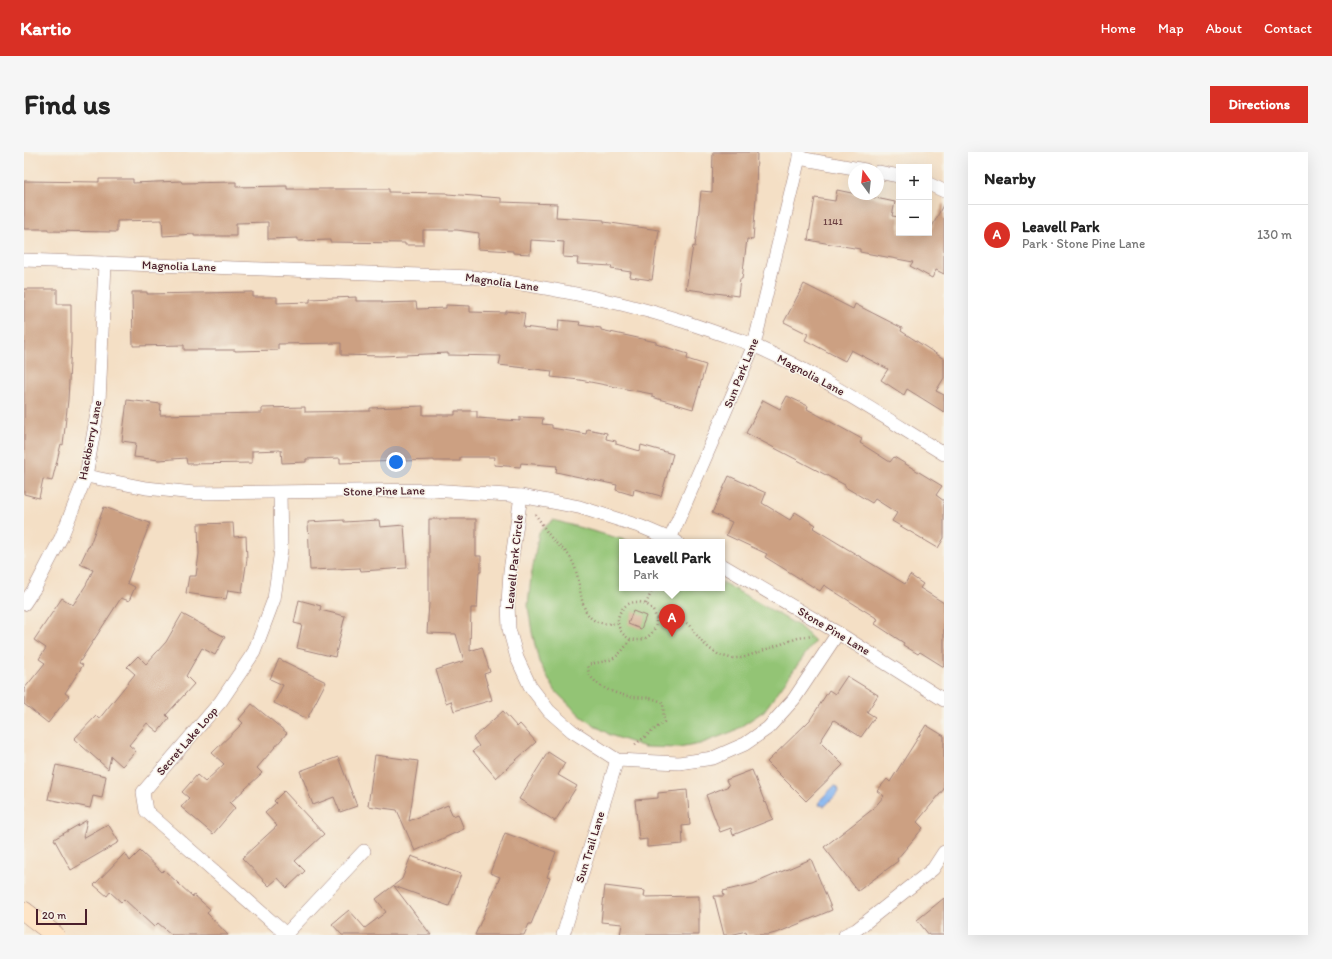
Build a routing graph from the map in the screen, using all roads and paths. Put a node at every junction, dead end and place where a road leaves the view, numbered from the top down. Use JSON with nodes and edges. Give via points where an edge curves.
{"nodes":[{"id":1,"x":799,"y":155,"type":"edge"},
{"id":2,"x":848,"y":166,"type":"edge"},
{"id":3,"x":884,"y":173,"type":"edge"},
{"id":4,"x":896,"y":175,"type":"edge"},
{"id":5,"x":932,"y":185,"type":"edge"},
{"id":6,"x":944,"y":191,"type":"edge"},
{"id":7,"x":24,"y":260,"type":"edge"},
{"id":8,"x":105,"y":263,"type":"junction"},
{"id":9,"x":754,"y":345,"type":"junction"},
{"id":10,"x":944,"y":454,"type":"edge"},
{"id":11,"x":86,"y":476,"type":"junction"},
{"id":12,"x":280,"y":493,"type":"junction"},
{"id":13,"x":521,"y":496,"type":"junction"},
{"id":14,"x":671,"y":539,"type":"edge"},
{"id":15,"x":673,"y":539,"type":"edge"},
{"id":16,"x":725,"y":568,"type":"edge"},
{"id":17,"x":652,"y":591,"type":"edge"},
{"id":18,"x":24,"y":604,"type":"edge"},
{"id":19,"x":646,"y":604,"type":"junction"},
{"id":20,"x":656,"y":618,"type":"junction"},
{"id":21,"x":617,"y":623,"type":"junction"},
{"id":22,"x":838,"y":633,"type":"junction"},
{"id":23,"x":630,"y":640,"type":"junction"},
{"id":24,"x":944,"y":700,"type":"edge"},
{"id":25,"x":616,"y":760,"type":"junction"},
{"id":26,"x":364,"y":851,"type":"dead end"},
{"id":27,"x":944,"y":852,"type":"edge"},
{"id":28,"x":24,"y":911,"type":"edge"},
{"id":29,"x":287,"y":934,"type":"edge"},
{"id":30,"x":55,"y":935,"type":"edge"},
{"id":31,"x":563,"y":935,"type":"edge"},
{"id":32,"x":845,"y":935,"type":"edge"}],
"edges":[{"from":1,"to":2,"type":"street"},
{"from":1,"to":9,"type":"street","name":"Sun Park Lane"},
{"from":3,"to":4,"type":"street"},
{"from":5,"to":6,"type":"street"},
{"from":7,"to":8,"type":"street","name":"Magnolia Lane"},
{"from":8,"to":9,"type":"street","name":"Magnolia Lane","via":[[473,277],[616,302],[680,319]]},
{"from":8,"to":11,"type":"street","name":"Hackberry Lane","via":[[99,402]]},
{"from":9,"to":10,"type":"street","name":"Magnolia Lane","via":[[828,382]]},
{"from":9,"to":15,"type":"street","name":"Sun Park Lane"},
{"from":11,"to":12,"type":"street","name":"Stone Pine Lane","via":[[146,488],[194,493]]},
{"from":11,"to":18,"type":"street","name":"Hackberry Lane","via":[[62,538]]},
{"from":12,"to":13,"type":"street","name":"Stone Pine Lane","via":[[431,490]]},
{"from":12,"to":29,"type":"street","name":"Secret Lake Loop","via":[[280,550],[274,599],[254,652],[221,701],[143,792],[146,811]]},
{"from":13,"to":14,"type":"street","name":"Stone Pine Lane","via":[[579,507]]},
{"from":13,"to":21,"type":"path","via":[[554,541],[571,558],[589,617],[598,623]]},
{"from":13,"to":25,"type":"street","name":"Leavell Park Circle","via":[[508,604],[509,629],[517,658],[530,686],[549,711],[572,731]]},
{"from":16,"to":22,"type":"street","name":"Stone Pine Lane"},
{"from":17,"to":19,"type":"path"},
{"from":19,"to":20,"type":"path"},
{"from":19,"to":21,"type":"path","via":[[635,602],[626,606],[619,613]]},
{"from":20,"to":22,"type":"path","via":[[680,618],[710,649],[730,658],[742,658],[798,638]]},
{"from":20,"to":23,"type":"path","via":[[655,629],[647,638]]},
{"from":21,"to":23,"type":"path","via":[[621,633]]},
{"from":22,"to":24,"type":"street","name":"Stone Pine Lane"},
{"from":22,"to":25,"type":"street","via":[[794,699],[768,728],[745,744],[713,758],[679,763]]},
{"from":23,"to":25,"type":"path","via":[[612,660],[593,663],[588,666],[588,672],[591,679],[601,686],[621,695],[648,697],[663,703],[664,722]]},
{"from":25,"to":31,"type":"street","name":"Sun Trail Lane"},
{"from":26,"to":29,"type":"street"},
{"from":27,"to":32,"type":"street","via":[[933,868],[856,930]]},
{"from":28,"to":30,"type":"main road"}]}
